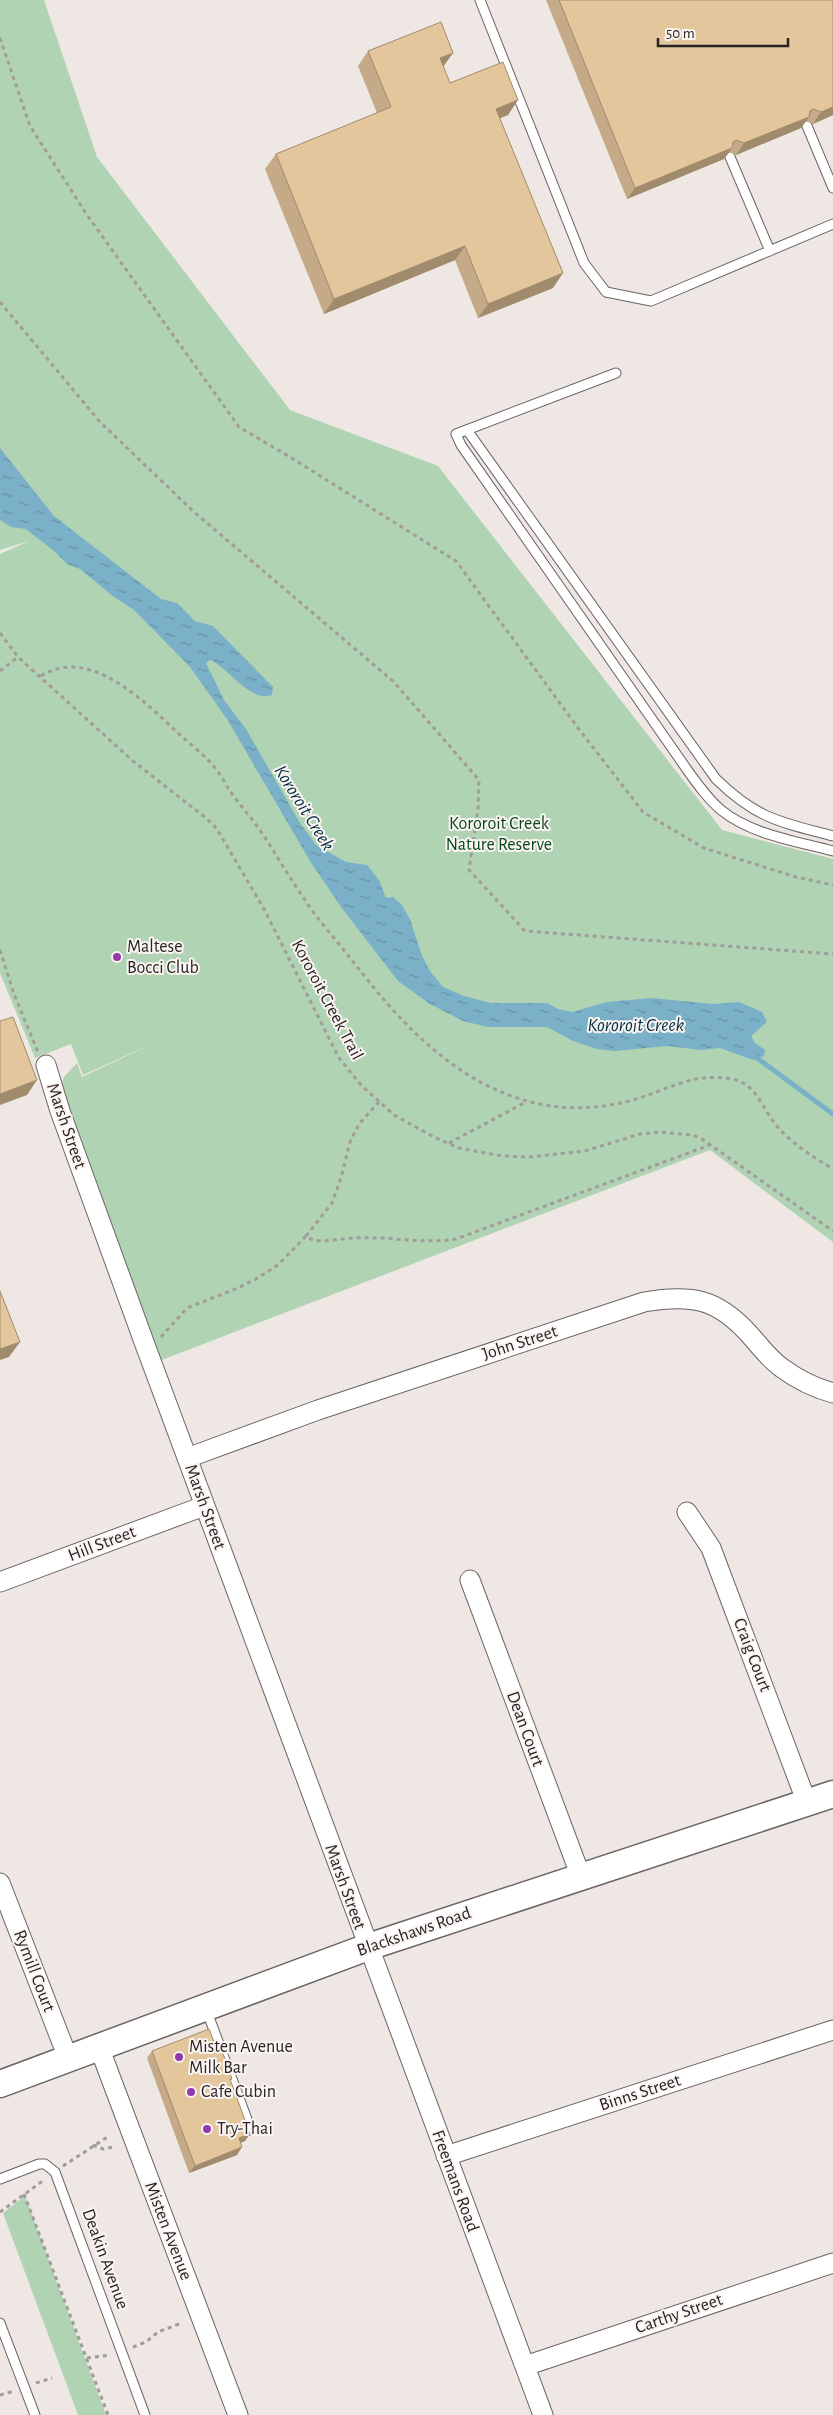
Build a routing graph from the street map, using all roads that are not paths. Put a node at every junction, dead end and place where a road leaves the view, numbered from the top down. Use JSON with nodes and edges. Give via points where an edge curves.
{"nodes":[{"id":1,"x":480,"y":0,"type":"edge"},
{"id":2,"x":807,"y":126,"type":"edge"},
{"id":3,"x":730,"y":157,"type":"edge"},
{"id":4,"x":833,"y":188,"type":"edge"},
{"id":5,"x":833,"y":224,"type":"edge"},
{"id":6,"x":770,"y":251,"type":"junction"},
{"id":7,"x":616,"y":372,"type":"dead end"},
{"id":8,"x":467,"y":430,"type":"junction"},
{"id":9,"x":604,"y":622,"type":"junction"},
{"id":10,"x":590,"y":632,"type":"junction"},
{"id":11,"x":670,"y":716,"type":"junction"},
{"id":12,"x":656,"y":725,"type":"junction"},
{"id":13,"x":759,"y":813,"type":"junction"},
{"id":14,"x":753,"y":828,"type":"junction"},
{"id":15,"x":833,"y":836,"type":"edge"},
{"id":16,"x":833,"y":851,"type":"edge"},
{"id":17,"x":46,"y":1065,"type":"road end"},
{"id":18,"x":833,"y":1393,"type":"edge"},
{"id":19,"x":187,"y":1458,"type":"junction"},
{"id":20,"x":204,"y":1506,"type":"junction"},
{"id":21,"x":687,"y":1512,"type":"dead end"},
{"id":22,"x":470,"y":1580,"type":"dead end"},
{"id":23,"x":0,"y":1582,"type":"edge"},
{"id":24,"x":833,"y":1794,"type":"edge"},
{"id":25,"x":807,"y":1802,"type":"junction"},
{"id":26,"x":580,"y":1877,"type":"junction"},
{"id":27,"x":0,"y":1883,"type":"edge"},
{"id":28,"x":368,"y":1947,"type":"junction"},
{"id":29,"x":205,"y":2008,"type":"junction"},
{"id":30,"x":833,"y":2030,"type":"edge"},
{"id":31,"x":99,"y":2047,"type":"junction"},
{"id":32,"x":68,"y":2058,"type":"junction"},
{"id":33,"x":0,"y":2084,"type":"edge"},
{"id":34,"x":251,"y":2130,"type":"edge"},
{"id":35,"x":446,"y":2156,"type":"junction"},
{"id":36,"x":0,"y":2179,"type":"edge"},
{"id":37,"x":833,"y":2263,"type":"edge"},
{"id":38,"x":0,"y":2323,"type":"edge"},
{"id":39,"x":525,"y":2366,"type":"junction"},
{"id":40,"x":35,"y":2415,"type":"edge"},
{"id":41,"x":145,"y":2415,"type":"edge"},
{"id":42,"x":238,"y":2415,"type":"edge"},
{"id":43,"x":543,"y":2415,"type":"edge"}],
"edges":[{"from":1,"to":6,"type":"lane","via":[[584,263],[606,292],[651,301]]},
{"from":2,"to":4,"type":"lane"},
{"from":3,"to":6,"type":"lane"},
{"from":5,"to":6,"type":"lane"},
{"from":7,"to":8,"type":"lane"},
{"from":8,"to":9,"type":"lane"},
{"from":8,"to":10,"type":"lane","via":[[456,434],[465,453]]},
{"from":9,"to":10,"type":"lane"},
{"from":9,"to":11,"type":"lane"},
{"from":10,"to":12,"type":"lane"},
{"from":11,"to":12,"type":"lane"},
{"from":11,"to":13,"type":"lane","via":[[716,779],[737,799]]},
{"from":12,"to":14,"type":"lane","via":[[713,802],[729,816]]},
{"from":13,"to":14,"type":"lane"},
{"from":13,"to":15,"type":"lane"},
{"from":14,"to":16,"type":"lane"},
{"from":17,"to":19,"type":"street","name":"Marsh Street"},
{"from":18,"to":19,"type":"street","name":"John Street","via":[[804,1382],[781,1368],[742,1326],[719,1308],[694,1299],[670,1297],[644,1302]]},
{"from":19,"to":20,"type":"street","name":"Marsh Street"},
{"from":20,"to":23,"type":"street","name":"Hill Street"},
{"from":20,"to":28,"type":"street","name":"Marsh Street"},
{"from":21,"to":25,"type":"street","name":"Craig Court","via":[[711,1548]]},
{"from":22,"to":26,"type":"street","name":"Dean Court"},
{"from":24,"to":25,"type":"main road","name":"Blackshaws Road"},
{"from":25,"to":26,"type":"main road","name":"Blackshaws Road"},
{"from":26,"to":28,"type":"main road","name":"Blackshaws Road"},
{"from":27,"to":32,"type":"street","name":"Rymill Court"},
{"from":28,"to":29,"type":"main road","name":"Blackshaws Road"},
{"from":28,"to":35,"type":"street","name":"Freemans Road"},
{"from":29,"to":31,"type":"main road","name":"Blackshaws Road"},
{"from":29,"to":34,"type":"lane"},
{"from":30,"to":35,"type":"street","name":"Binns Street"},
{"from":31,"to":32,"type":"main road","name":"Blackshaws Road"},
{"from":31,"to":42,"type":"street","name":"Misten Avenue"},
{"from":32,"to":33,"type":"main road","name":"Blackshaws Road"},
{"from":35,"to":39,"type":"street","name":"Freemans Road"},
{"from":36,"to":41,"type":"lane","name":"Deakin Avenue","via":[[40,2164],[55,2172]]},
{"from":37,"to":39,"type":"street","name":"Carthy Street"},
{"from":38,"to":40,"type":"lane"},
{"from":39,"to":43,"type":"street","name":"Freemans Road"}]}
